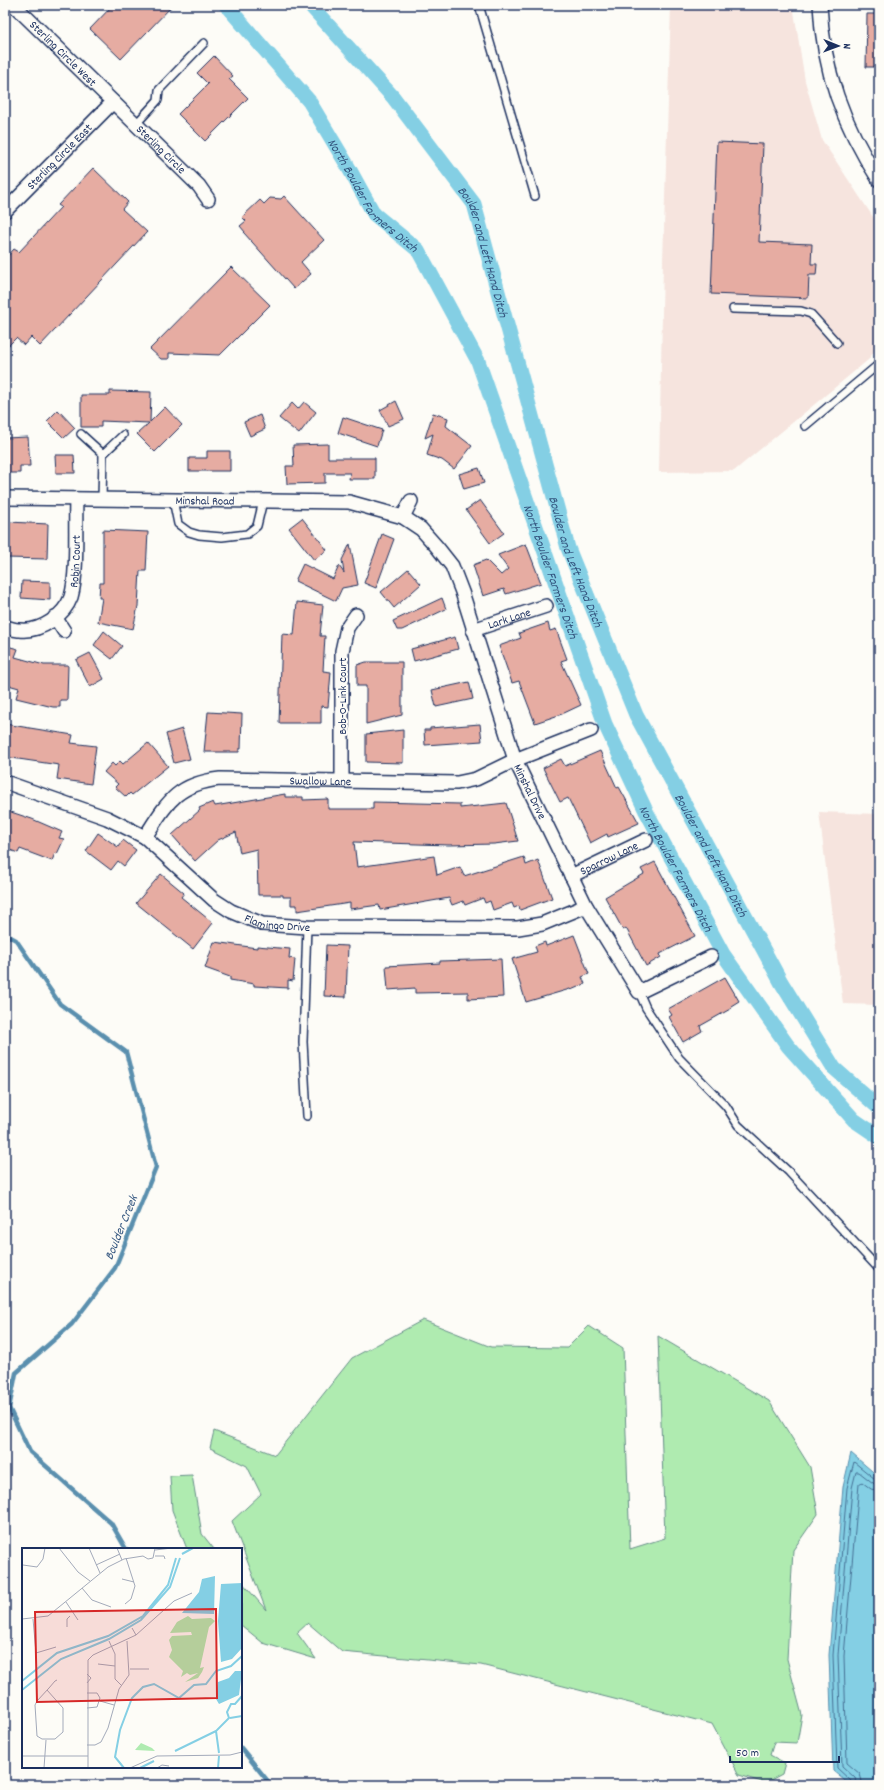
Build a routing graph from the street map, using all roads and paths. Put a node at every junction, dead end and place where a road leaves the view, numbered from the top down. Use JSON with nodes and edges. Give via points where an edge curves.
{"nodes":[{"id":1,"x":14,"y":5,"type":"edge"},
{"id":2,"x":479,"y":5,"type":"edge"},
{"id":3,"x":820,"y":5,"type":"edge"},
{"id":4,"x":204,"y":43,"type":"dead end"},
{"id":5,"x":112,"y":102,"type":"junction"},
{"id":6,"x":136,"y":124,"type":"junction"},
{"id":7,"x":879,"y":180,"type":"edge"},
{"id":8,"x":535,"y":196,"type":"dead end"},
{"id":9,"x":208,"y":199,"type":"dead end"},
{"id":10,"x":5,"y":211,"type":"edge"},
{"id":11,"x":733,"y":309,"type":"dead end"},
{"id":12,"x":838,"y":343,"type":"dead end"},
{"id":13,"x":879,"y":364,"type":"edge"},
{"id":14,"x":805,"y":426,"type":"dead end"},
{"id":15,"x":81,"y":434,"type":"dead end"},
{"id":16,"x":123,"y":436,"type":"dead end"},
{"id":17,"x":103,"y":454,"type":"junction"},
{"id":18,"x":5,"y":498,"type":"edge"},
{"id":19,"x":76,"y":499,"type":"junction"},
{"id":20,"x":102,"y":499,"type":"junction"},
{"id":21,"x":173,"y":500,"type":"junction"},
{"id":22,"x":262,"y":501,"type":"junction"},
{"id":23,"x":411,"y":501,"type":"dead end"},
{"id":24,"x":404,"y":516,"type":"junction"},
{"id":25,"x":546,"y":606,"type":"dead end"},
{"id":26,"x":356,"y":615,"type":"dead end"},
{"id":27,"x":55,"y":618,"type":"junction"},
{"id":28,"x":5,"y":627,"type":"edge"},
{"id":29,"x":64,"y":630,"type":"dead end"},
{"id":30,"x":473,"y":630,"type":"junction"},
{"id":31,"x":591,"y":730,"type":"dead end"},
{"id":32,"x":515,"y":760,"type":"junction"},
{"id":33,"x":342,"y":781,"type":"junction"},
{"id":34,"x":5,"y":782,"type":"edge"},
{"id":35,"x":145,"y":837,"type":"junction"},
{"id":36,"x":646,"y":840,"type":"dead end"},
{"id":37,"x":571,"y":876,"type":"junction"},
{"id":38,"x":586,"y":906,"type":"junction"},
{"id":39,"x":307,"y":926,"type":"junction"},
{"id":40,"x":711,"y":957,"type":"dead end"},
{"id":41,"x":639,"y":992,"type":"junction"},
{"id":42,"x":307,"y":1116,"type":"dead end"},
{"id":43,"x":879,"y":1270,"type":"edge"}],
"edges":[{"from":1,"to":5,"type":"street","name":"Sterling Circle West"},
{"from":2,"to":8,"type":"lane"},
{"from":3,"to":7,"type":"street","via":[[828,66],[838,103],[860,150]]},
{"from":4,"to":6,"type":"lane","via":[[160,90],[158,100]]},
{"from":5,"to":6,"type":"street","name":"Sterling Circle"},
{"from":5,"to":10,"type":"street","name":"Sterling Circle East"},
{"from":6,"to":9,"type":"street","name":"Sterling Circle","via":[[199,186]]},
{"from":11,"to":12,"type":"lane","via":[[801,311],[811,314]]},
{"from":13,"to":14,"type":"lane"},
{"from":15,"to":17,"type":"lane"},
{"from":16,"to":17,"type":"lane"},
{"from":17,"to":20,"type":"lane"},
{"from":18,"to":19,"type":"street","name":"Minshal Road"},
{"from":19,"to":20,"type":"street","name":"Minshal Road"},
{"from":19,"to":27,"type":"street","name":"Robin Court","via":[[74,582],[70,598]]},
{"from":20,"to":21,"type":"street","name":"Minshal Road"},
{"from":21,"to":22,"type":"street","name":"Minshal Road"},
{"from":21,"to":22,"type":"lane","via":[[178,524],[189,532],[222,537],[247,534],[256,526]]},
{"from":22,"to":24,"type":"street","name":"Minshal Road","via":[[350,502]]},
{"from":23,"to":24,"type":"street"},
{"from":24,"to":30,"type":"street","name":"Minshal Drive","via":[[421,529],[452,566]]},
{"from":25,"to":30,"type":"street","name":"Lark Lane"},
{"from":26,"to":33,"type":"street","name":"Bob-O-Link Court","via":[[347,628],[342,651]]},
{"from":27,"to":28,"type":"street","name":"Robin Court","via":[[36,628],[21,630]]},
{"from":27,"to":29,"type":"street"},
{"from":30,"to":32,"type":"street","name":"Minshal Drive"},
{"from":31,"to":32,"type":"street","name":"Swallow Lane"},
{"from":32,"to":33,"type":"street","name":"Swallow Lane","via":[[476,779],[457,783]]},
{"from":32,"to":37,"type":"street","name":"Minshal Drive"},
{"from":33,"to":35,"type":"street","name":"Swallow Lane","via":[[207,780],[189,787],[169,801]]},
{"from":34,"to":35,"type":"street","name":"Flamingo Drive","via":[[107,818]]},
{"from":35,"to":39,"type":"street","name":"Flamingo Drive","via":[[214,900],[231,911],[262,924]]},
{"from":36,"to":37,"type":"street","name":"Sparrow Lane"},
{"from":37,"to":38,"type":"street","name":"Minshal Drive"},
{"from":38,"to":39,"type":"street","name":"Flamingo Drive","via":[[542,924],[518,928]]},
{"from":38,"to":41,"type":"street","name":"Minshal Drive"},
{"from":39,"to":42,"type":"lane","via":[[302,1042]]},
{"from":40,"to":41,"type":"street"},
{"from":41,"to":43,"type":"lane","via":[[646,1008],[679,1058],[726,1106],[738,1125],[789,1172]]}]}
